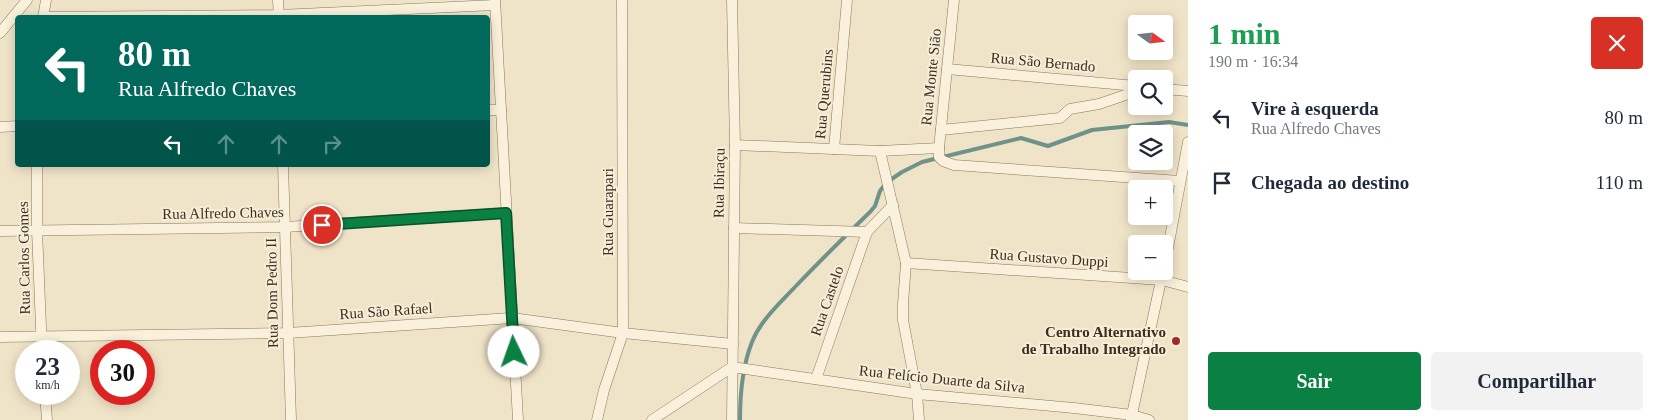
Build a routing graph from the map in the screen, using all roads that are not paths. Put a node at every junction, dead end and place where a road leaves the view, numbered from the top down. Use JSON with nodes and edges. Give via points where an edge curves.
{"nodes":[{"id":1,"x":27,"y":0,"type":"edge"},
{"id":2,"x":46,"y":0,"type":"edge"},
{"id":3,"x":278,"y":0,"type":"edge"},
{"id":4,"x":622,"y":0,"type":"edge"},
{"id":5,"x":732,"y":0,"type":"edge"},
{"id":6,"x":847,"y":0,"type":"edge"},
{"id":7,"x":954,"y":0,"type":"edge"},
{"id":8,"x":495,"y":2,"type":"edge"},
{"id":9,"x":43,"y":15,"type":"edge"},
{"id":10,"x":279,"y":15,"type":"edge"},
{"id":11,"x":294,"y":15,"type":"edge"},
{"id":12,"x":0,"y":33,"type":"edge"},
{"id":13,"x":947,"y":69,"type":"junction"},
{"id":14,"x":1128,"y":85,"type":"edge"},
{"id":15,"x":1173,"y":90,"type":"edge"},
{"id":16,"x":1188,"y":91,"type":"edge"},
{"id":17,"x":1128,"y":94,"type":"edge"},
{"id":18,"x":490,"y":110,"type":"edge"},
{"id":19,"x":501,"y":110,"type":"junction"},
{"id":20,"x":15,"y":126,"type":"edge"},
{"id":21,"x":0,"y":127,"type":"edge"},
{"id":22,"x":941,"y":130,"type":"junction"},
{"id":23,"x":1188,"y":142,"type":"edge"},
{"id":24,"x":735,"y":146,"type":"junction"},
{"id":25,"x":834,"y":149,"type":"junction"},
{"id":26,"x":880,"y":151,"type":"junction"},
{"id":27,"x":939,"y":152,"type":"junction"},
{"id":28,"x":1187,"y":154,"type":"edge"},
{"id":29,"x":37,"y":167,"type":"edge"},
{"id":30,"x":283,"y":167,"type":"edge"},
{"id":31,"x":1180,"y":181,"type":"junction"},
{"id":32,"x":893,"y":205,"type":"junction"},
{"id":33,"x":506,"y":213,"type":"junction"},
{"id":34,"x":285,"y":227,"type":"junction"},
{"id":35,"x":734,"y":228,"type":"junction"},
{"id":36,"x":37,"y":230,"type":"junction"},
{"id":37,"x":0,"y":232,"type":"edge"},
{"id":38,"x":867,"y":232,"type":"junction"},
{"id":39,"x":1170,"y":235,"type":"edge"},
{"id":40,"x":906,"y":263,"type":"junction"},
{"id":41,"x":1128,"y":273,"type":"edge"},
{"id":42,"x":1173,"y":279,"type":"edge"},
{"id":43,"x":1162,"y":280,"type":"edge"},
{"id":44,"x":1188,"y":287,"type":"edge"},
{"id":45,"x":512,"y":318,"type":"junction"},
{"id":46,"x":288,"y":333,"type":"junction"},
{"id":47,"x":623,"y":333,"type":"junction"},
{"id":48,"x":40,"y":336,"type":"junction"},
{"id":49,"x":0,"y":337,"type":"edge"},
{"id":50,"x":41,"y":340,"type":"edge"},
{"id":51,"x":733,"y":344,"type":"junction"},
{"id":52,"x":732,"y":367,"type":"junction"},
{"id":53,"x":816,"y":379,"type":"junction"},
{"id":54,"x":917,"y":394,"type":"junction"},
{"id":55,"x":46,"y":405,"type":"edge"},
{"id":56,"x":1132,"y":417,"type":"edge"},
{"id":57,"x":47,"y":420,"type":"edge"},
{"id":58,"x":291,"y":420,"type":"edge"},
{"id":59,"x":518,"y":420,"type":"edge"},
{"id":60,"x":598,"y":420,"type":"edge"},
{"id":61,"x":652,"y":420,"type":"edge"},
{"id":62,"x":732,"y":420,"type":"edge"},
{"id":63,"x":919,"y":420,"type":"edge"},
{"id":64,"x":1148,"y":420,"type":"edge"}],
"edges":[{"from":1,"to":12,"type":"street"},
{"from":2,"to":9,"type":"street"},
{"from":3,"to":10,"type":"street"},
{"from":4,"to":47,"type":"street","name":"Rua Guarapari"},
{"from":5,"to":24,"type":"street","name":"Rua Ibiraçu"},
{"from":6,"to":25,"type":"street","name":"Rua Querubins"},
{"from":7,"to":13,"type":"street","name":"Rua Monte Sião"},
{"from":8,"to":11,"type":"street"},
{"from":8,"to":19,"type":"street"},
{"from":13,"to":14,"type":"street","name":"Rua São Bernado"},
{"from":13,"to":22,"type":"street","name":"Rua Monte Sião"},
{"from":15,"to":16,"type":"street"},
{"from":17,"to":22,"type":"street","via":[[1070,109],[1060,118]]},
{"from":18,"to":19,"type":"street"},
{"from":19,"to":33,"type":"street"},
{"from":20,"to":21,"type":"street"},
{"from":22,"to":27,"type":"street","name":"Rua Monte Sião"},
{"from":23,"to":28,"type":"street"},
{"from":24,"to":25,"type":"street"},
{"from":24,"to":35,"type":"street","name":"Rua Ibiraçu"},
{"from":25,"to":26,"type":"street","name":"Rua Querubins"},
{"from":26,"to":27,"type":"street","name":"Rua Querubins"},
{"from":26,"to":32,"type":"street"},
{"from":27,"to":31,"type":"street","via":[[943,161],[954,165]]},
{"from":28,"to":31,"type":"street"},
{"from":29,"to":36,"type":"street","name":"Rua Carlos Gomes"},
{"from":30,"to":34,"type":"street","name":"Rua Dom Pedro II"},
{"from":31,"to":39,"type":"street"},
{"from":32,"to":38,"type":"street"},
{"from":32,"to":40,"type":"street"},
{"from":33,"to":34,"type":"street","name":"Rua Alfredo Chaves"},
{"from":33,"to":45,"type":"street"},
{"from":34,"to":36,"type":"street","name":"Rua Alfredo Chaves"},
{"from":34,"to":46,"type":"street","name":"Rua Dom Pedro II"},
{"from":35,"to":38,"type":"street"},
{"from":35,"to":51,"type":"street","name":"Rua Ibiraçu"},
{"from":36,"to":37,"type":"street","name":"Rua Alfredo Chaves"},
{"from":36,"to":48,"type":"street","name":"Rua Carlos Gomes"},
{"from":38,"to":53,"type":"street","name":"Rua Castelo"},
{"from":40,"to":41,"type":"street","name":"Rua Gustavo Duppi"},
{"from":40,"to":54,"type":"street","via":[[903,320]]},
{"from":42,"to":44,"type":"street","name":"Rua Gustavo Duppi"},
{"from":43,"to":56,"type":"street"},
{"from":45,"to":46,"type":"street","name":"Rua São Rafael"},
{"from":45,"to":47,"type":"street","name":"Rua São Rafael"},
{"from":45,"to":59,"type":"street"},
{"from":46,"to":48,"type":"street","name":"Rua São Rafael"},
{"from":46,"to":58,"type":"street","name":"Rua Dom Pedro II"},
{"from":47,"to":51,"type":"street","name":"Rua São Rafael"},
{"from":47,"to":60,"type":"street","name":"Rua Guarapari","via":[[604,390]]},
{"from":48,"to":49,"type":"street","name":"Rua São Rafael"},
{"from":48,"to":50,"type":"street","name":"Rua Carlos Gomes"},
{"from":51,"to":52,"type":"street","name":"Rua Ibiraçu"},
{"from":52,"to":53,"type":"street","name":"Rua Felício Duarte da Silva"},
{"from":52,"to":61,"type":"street"},
{"from":52,"to":62,"type":"street","name":"Rua Ibiraçu"},
{"from":53,"to":54,"type":"street","name":"Rua Felício Duarte da Silva"},
{"from":54,"to":56,"type":"street","name":"Rua Felício Duarte da Silva","via":[[1074,408]]},
{"from":54,"to":63,"type":"street"},
{"from":55,"to":57,"type":"street"},
{"from":56,"to":64,"type":"street","name":"Rua Felício Duarte da Silva"}]}
